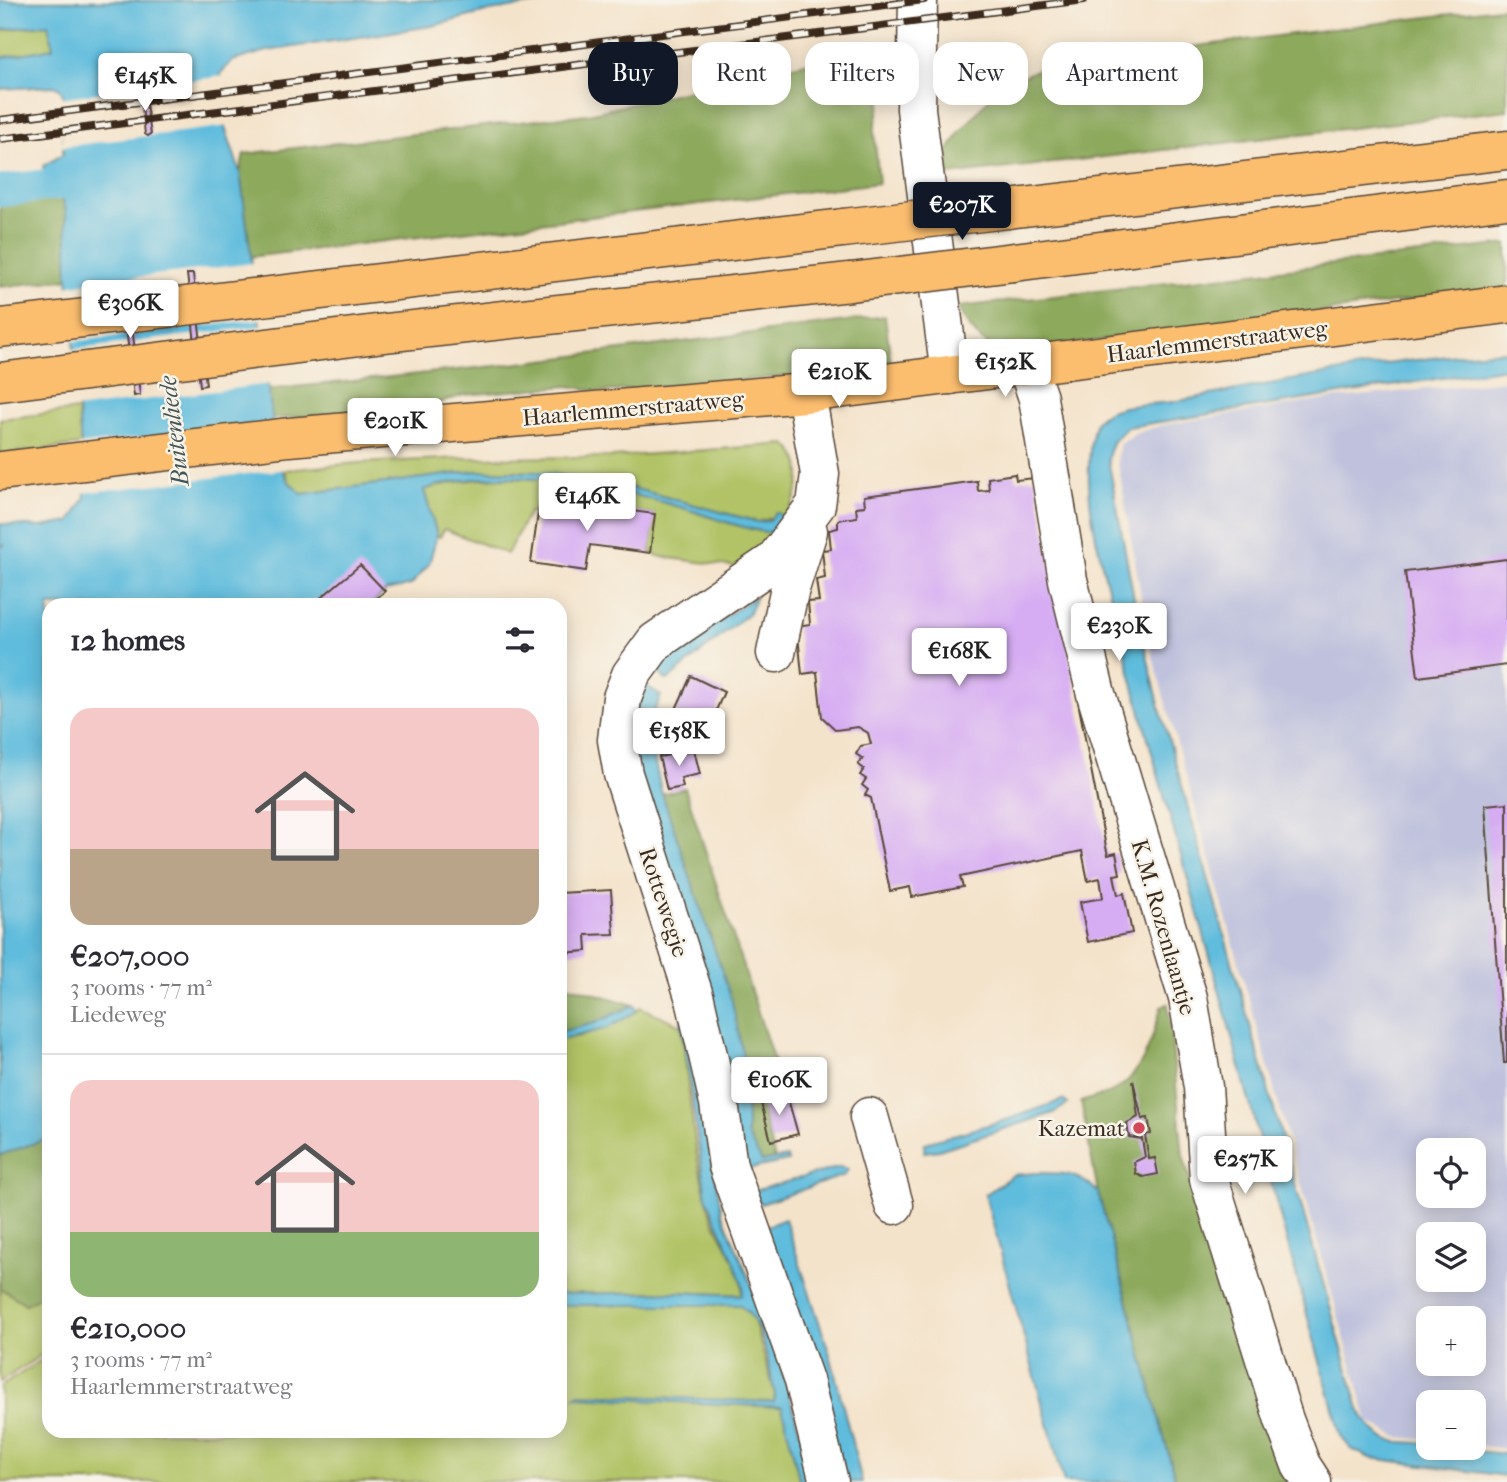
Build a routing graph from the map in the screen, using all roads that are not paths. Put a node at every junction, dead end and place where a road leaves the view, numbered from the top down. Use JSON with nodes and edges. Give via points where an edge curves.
{"nodes":[{"id":1,"x":918,"y":0,"type":"edge"},
{"id":2,"x":1507,"y":150,"type":"edge"},
{"id":3,"x":1507,"y":199,"type":"edge"},
{"id":4,"x":1507,"y":304,"type":"edge"},
{"id":5,"x":0,"y":328,"type":"edge"},
{"id":6,"x":1027,"y":366,"type":"junction"},
{"id":7,"x":950,"y":375,"type":"junction"},
{"id":8,"x":0,"y":382,"type":"edge"},
{"id":9,"x":806,"y":393,"type":"junction"},
{"id":10,"x":0,"y":471,"type":"edge"},
{"id":11,"x":816,"y":505,"type":"junction"},
{"id":12,"x":776,"y":653,"type":"dead end"},
{"id":13,"x":869,"y":1117,"type":"dead end"},
{"id":14,"x":894,"y":1205,"type":"dead end"},
{"id":15,"x":829,"y":1482,"type":"edge"},
{"id":16,"x":1312,"y":1482,"type":"edge"}],
"edges":[{"from":1,"to":7,"type":"street","via":[[916,110]]},
{"from":2,"to":5,"type":"main road","bridge":true},
{"from":3,"to":8,"type":"main road","bridge":true},
{"from":4,"to":6,"type":"main road","name":"Haarlemmerstraatweg"},
{"from":6,"to":7,"type":"main road","name":"Haarlemmerstraatweg"},
{"from":6,"to":16,"type":"street","name":"K.M. Rozenlaantje","via":[[1038,398],[1068,580],[1096,694],[1188,998],[1203,1087],[1209,1180],[1284,1420]]},
{"from":7,"to":9,"type":"main road","name":"Haarlemmerstraatweg"},
{"from":9,"to":10,"type":"main road","name":"Haarlemmerstraatweg","via":[[289,438]]},
{"from":9,"to":11,"type":"street","via":[[820,474]]},
{"from":11,"to":12,"type":"street"},
{"from":11,"to":15,"type":"street","name":"Rottewegje","via":[[774,561],[655,642],[631,674],[622,698],[617,740],[623,774],[695,999],[729,1166],[804,1380]]},
{"from":13,"to":14,"type":"street"}]}
